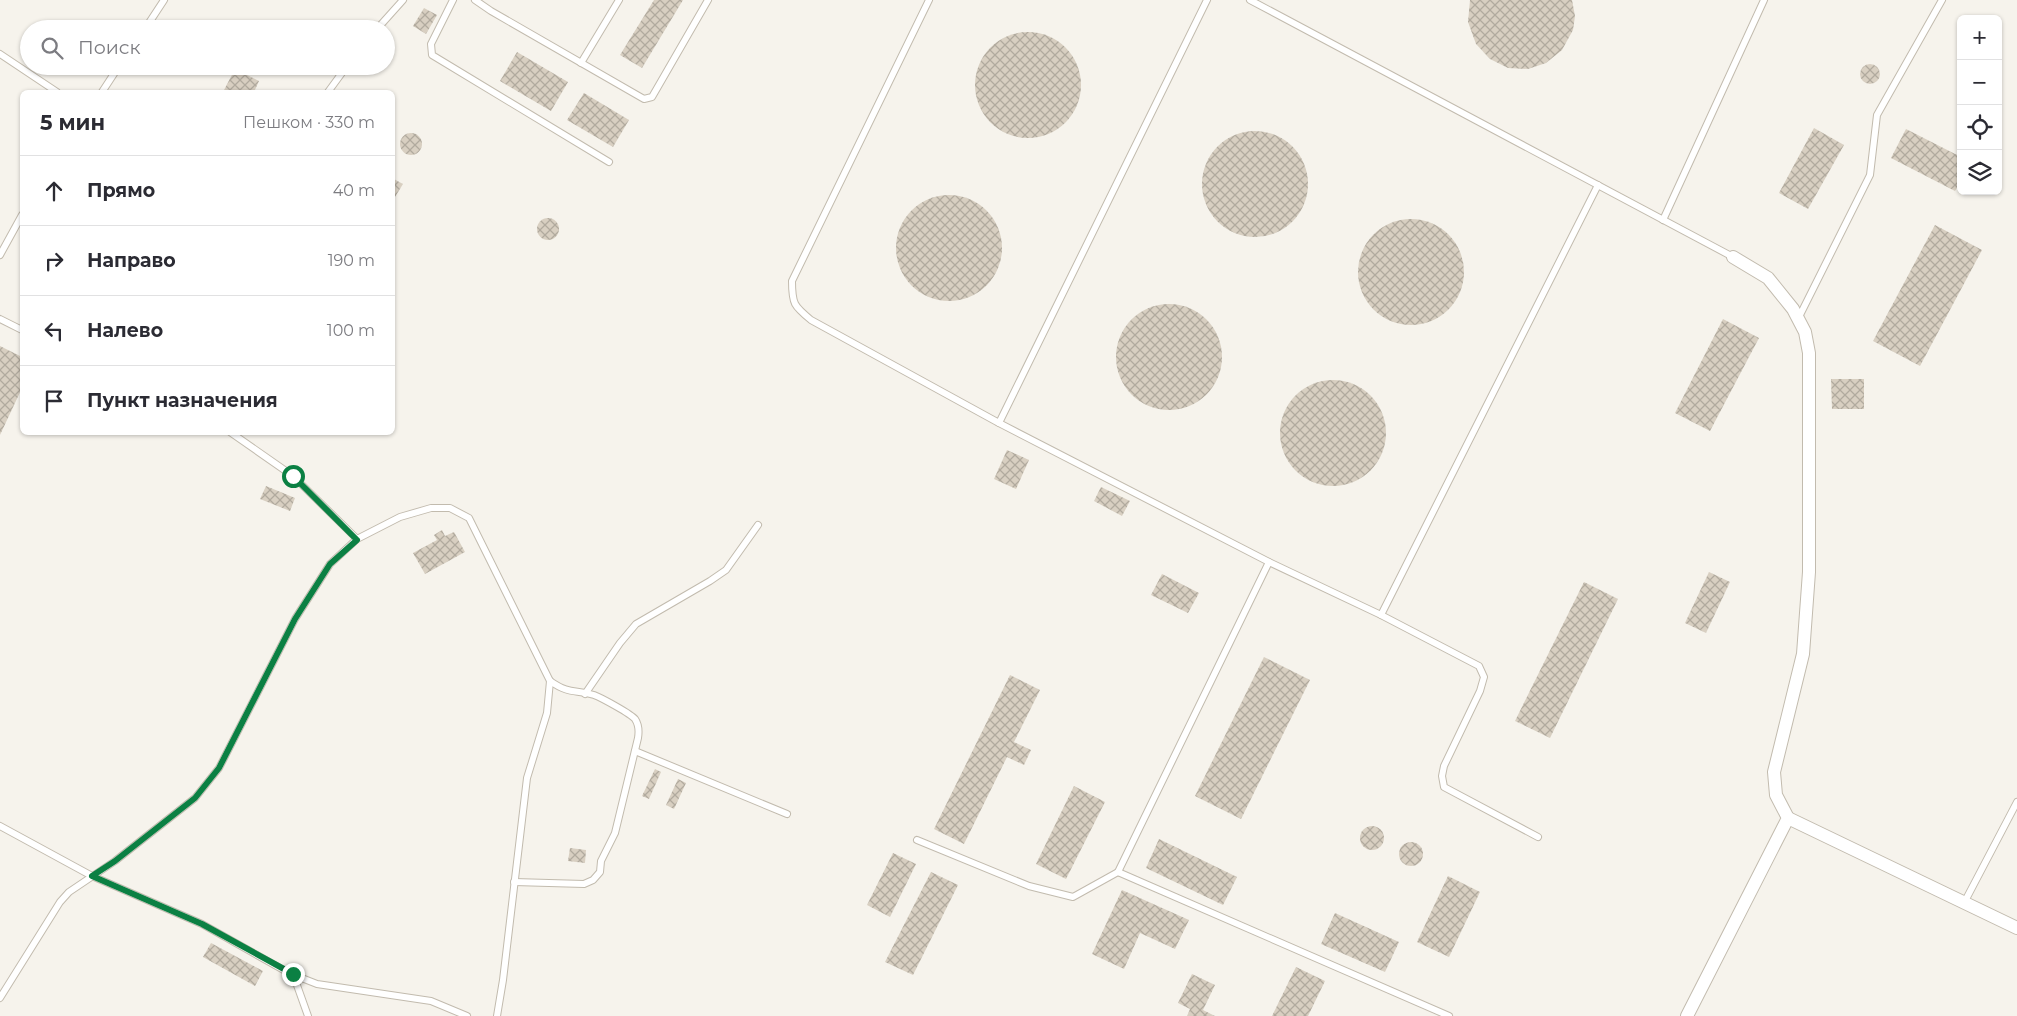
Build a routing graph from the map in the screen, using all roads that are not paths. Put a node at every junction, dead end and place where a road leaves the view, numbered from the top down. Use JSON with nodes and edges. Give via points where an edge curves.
{"nodes":[{"id":1,"x":164,"y":0,"type":"edge"},
{"id":2,"x":403,"y":0,"type":"edge"},
{"id":3,"x":453,"y":0,"type":"edge"},
{"id":4,"x":475,"y":0,"type":"edge"},
{"id":5,"x":619,"y":0,"type":"edge"},
{"id":6,"x":708,"y":0,"type":"edge"},
{"id":7,"x":930,"y":0,"type":"edge"},
{"id":8,"x":1207,"y":0,"type":"edge"},
{"id":9,"x":1250,"y":0,"type":"edge"},
{"id":10,"x":1764,"y":0,"type":"edge"},
{"id":11,"x":1942,"y":0,"type":"edge"},
{"id":12,"x":151,"y":20,"type":"edge"},
{"id":13,"x":386,"y":20,"type":"edge"},
{"id":14,"x":0,"y":54,"type":"edge"},
{"id":15,"x":581,"y":63,"type":"junction"},
{"id":16,"x":20,"y":67,"type":"edge"},
{"id":17,"x":32,"y":75,"type":"edge"},
{"id":18,"x":114,"y":75,"type":"edge"},
{"id":19,"x":340,"y":75,"type":"edge"},
{"id":20,"x":54,"y":90,"type":"edge"},
{"id":21,"x":103,"y":90,"type":"edge"},
{"id":22,"x":329,"y":90,"type":"edge"},
{"id":23,"x":609,"y":162,"type":"dead end"},
{"id":24,"x":1598,"y":186,"type":"junction"},
{"id":25,"x":20,"y":218,"type":"edge"},
{"id":26,"x":1663,"y":220,"type":"junction"},
{"id":27,"x":0,"y":255,"type":"edge"},
{"id":28,"x":1733,"y":257,"type":"joint"},
{"id":29,"x":0,"y":319,"type":"edge"},
{"id":30,"x":1798,"y":319,"type":"junction"},
{"id":31,"x":20,"y":329,"type":"edge"},
{"id":32,"x":999,"y":423,"type":"junction"},
{"id":33,"x":234,"y":435,"type":"edge"},
{"id":34,"x":758,"y":525,"type":"dead end"},
{"id":35,"x":357,"y":540,"type":"junction"},
{"id":36,"x":1268,"y":562,"type":"junction"},
{"id":37,"x":1381,"y":616,"type":"junction"},
{"id":38,"x":550,"y":682,"type":"junction"},
{"id":39,"x":585,"y":694,"type":"junction"},
{"id":40,"x":635,"y":751,"type":"junction"},
{"id":41,"x":2017,"y":802,"type":"edge"},
{"id":42,"x":787,"y":814,"type":"dead end"},
{"id":43,"x":1788,"y":818,"type":"junction"},
{"id":44,"x":0,"y":826,"type":"edge"},
{"id":45,"x":1538,"y":837,"type":"dead end"},
{"id":46,"x":917,"y":840,"type":"dead end"},
{"id":47,"x":1118,"y":872,"type":"junction"},
{"id":48,"x":92,"y":876,"type":"junction"},
{"id":49,"x":514,"y":882,"type":"junction"},
{"id":50,"x":1964,"y":902,"type":"junction"},
{"id":51,"x":2017,"y":928,"type":"edge"},
{"id":52,"x":293,"y":974,"type":"junction"},
{"id":53,"x":0,"y":998,"type":"edge"},
{"id":54,"x":308,"y":1016,"type":"edge"},
{"id":55,"x":467,"y":1016,"type":"edge"},
{"id":56,"x":497,"y":1016,"type":"edge"},
{"id":57,"x":1449,"y":1016,"type":"edge"},
{"id":58,"x":1687,"y":1016,"type":"edge"}],
"edges":[{"from":1,"to":12,"type":"lane"},
{"from":2,"to":13,"type":"lane"},
{"from":3,"to":23,"type":"lane","via":[[431,44],[432,55]]},
{"from":4,"to":15,"type":"lane"},
{"from":5,"to":15,"type":"lane"},
{"from":6,"to":15,"type":"lane","via":[[652,97],[644,99]]},
{"from":7,"to":32,"type":"lane","via":[[792,282],[792,298],[799,310],[811,320]]},
{"from":8,"to":32,"type":"lane"},
{"from":9,"to":24,"type":"lane"},
{"from":10,"to":26,"type":"lane"},
{"from":11,"to":30,"type":"lane","via":[[1877,115],[1870,175]]},
{"from":14,"to":16,"type":"lane"},
{"from":17,"to":20,"type":"lane"},
{"from":18,"to":21,"type":"lane"},
{"from":19,"to":22,"type":"lane"},
{"from":24,"to":26,"type":"lane"},
{"from":24,"to":37,"type":"lane"},
{"from":25,"to":27,"type":"lane"},
{"from":26,"to":28,"type":"lane"},
{"from":28,"to":30,"type":"street","via":[[1768,278]]},
{"from":29,"to":31,"type":"lane"},
{"from":30,"to":43,"type":"street","via":[[1805,332],[1809,353],[1809,572],[1803,654],[1774,772],[1776,795]]},
{"from":32,"to":36,"type":"lane"},
{"from":33,"to":35,"type":"lane","via":[[293,476]]},
{"from":34,"to":39,"type":"lane","via":[[726,570],[636,624]]},
{"from":35,"to":38,"type":"lane","via":[[400,517],[431,508],[450,508],[468,518]]},
{"from":35,"to":48,"type":"lane","via":[[330,564],[295,619],[219,768],[195,798]]},
{"from":36,"to":37,"type":"lane"},
{"from":36,"to":47,"type":"lane"},
{"from":37,"to":45,"type":"lane","via":[[1479,666],[1484,677],[1444,766],[1444,787]]},
{"from":38,"to":39,"type":"lane","via":[[572,693]]},
{"from":38,"to":49,"type":"lane","via":[[547,713],[527,778]]},
{"from":39,"to":40,"type":"lane","via":[[596,696],[635,718],[639,728]]},
{"from":40,"to":42,"type":"lane"},
{"from":40,"to":49,"type":"lane","via":[[616,833],[601,861],[600,872],[593,880],[584,884]]},
{"from":41,"to":50,"type":"lane"},
{"from":43,"to":50,"type":"street"},
{"from":43,"to":58,"type":"street"},
{"from":44,"to":48,"type":"lane"},
{"from":46,"to":47,"type":"lane","via":[[1029,886],[1073,897]]},
{"from":47,"to":57,"type":"lane"},
{"from":48,"to":52,"type":"lane","via":[[202,924]]},
{"from":48,"to":53,"type":"lane","via":[[60,902]]},
{"from":49,"to":56,"type":"lane"},
{"from":50,"to":51,"type":"street"},
{"from":52,"to":54,"type":"lane"},
{"from":52,"to":55,"type":"lane","via":[[317,984],[431,1001]]}]}
